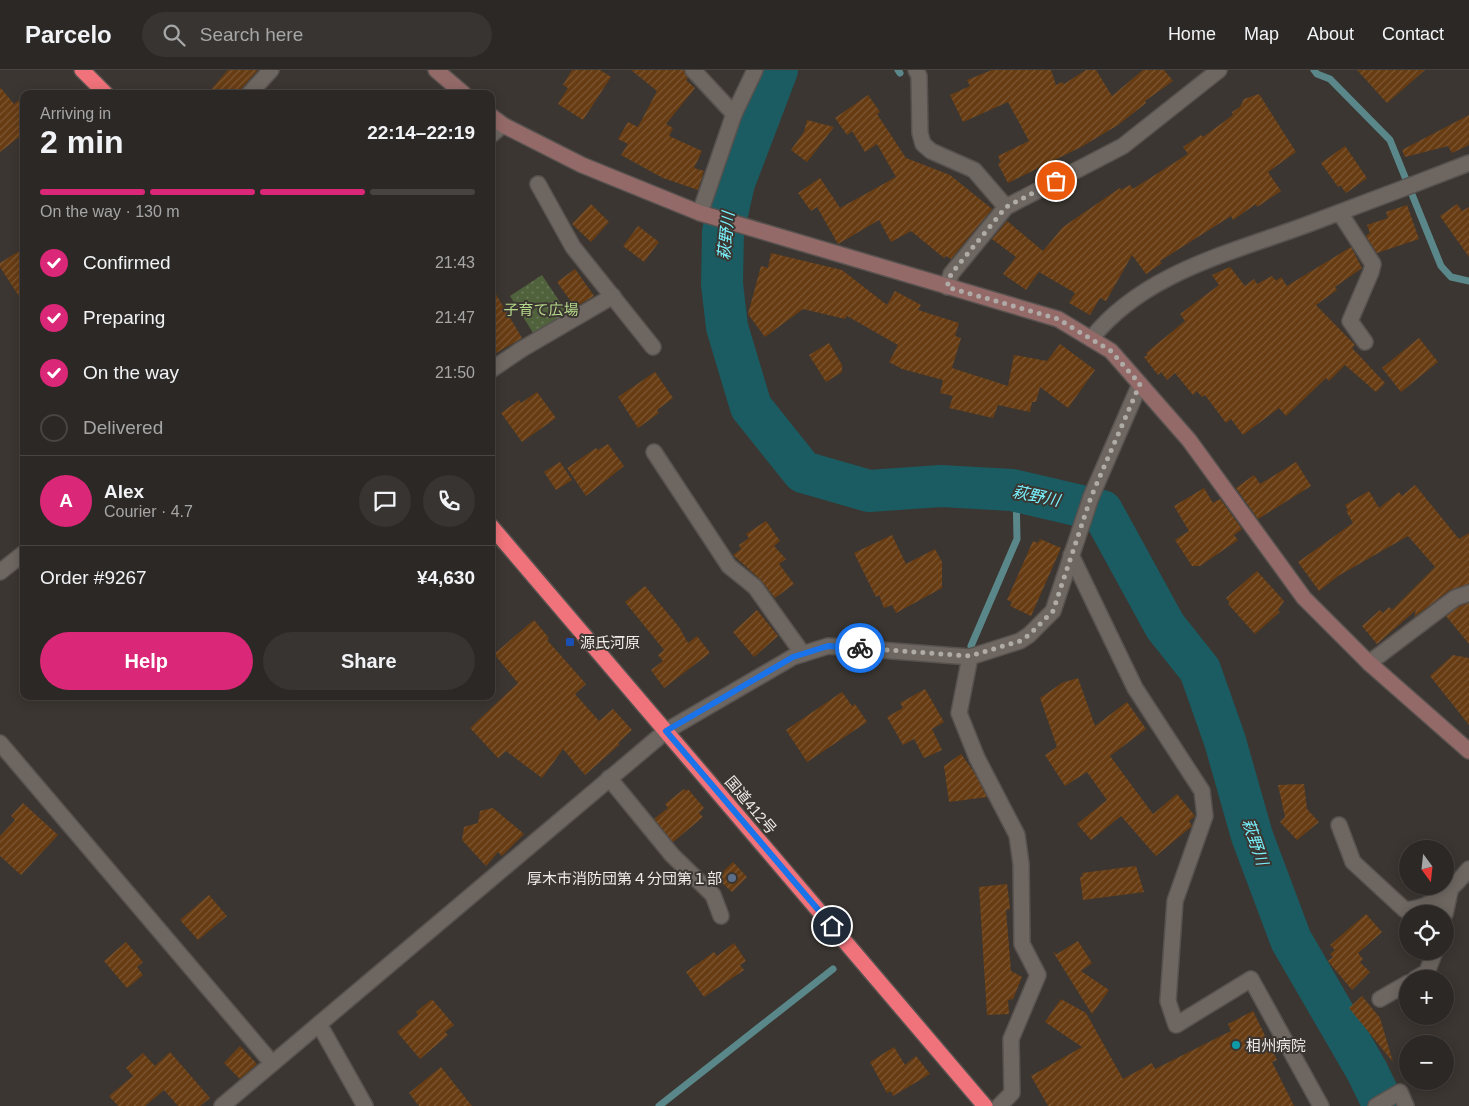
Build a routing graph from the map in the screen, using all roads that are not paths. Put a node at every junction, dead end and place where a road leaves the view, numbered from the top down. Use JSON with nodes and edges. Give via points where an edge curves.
{"nodes":[{"id":1,"x":82,"y":70,"type":"edge"},
{"id":2,"x":271,"y":70,"type":"edge"},
{"id":3,"x":436,"y":70,"type":"edge"},
{"id":4,"x":692,"y":70,"type":"edge"},
{"id":5,"x":754,"y":70,"type":"edge"},
{"id":6,"x":916,"y":70,"type":"edge"},
{"id":7,"x":1219,"y":70,"type":"edge"},
{"id":8,"x":102,"y":90,"type":"edge"},
{"id":9,"x":254,"y":90,"type":"edge"},
{"id":10,"x":459,"y":90,"type":"edge"},
{"id":11,"x":734,"y":114,"type":"junction"},
{"id":12,"x":495,"y":125,"type":"edge"},
{"id":13,"x":1469,"y":163,"type":"edge"},
{"id":14,"x":538,"y":184,"type":"dead end"},
{"id":15,"x":1006,"y":207,"type":"junction"},
{"id":16,"x":1340,"y":212,"type":"junction"},
{"id":17,"x":700,"y":213,"type":"junction"},
{"id":18,"x":947,"y":287,"type":"junction"},
{"id":19,"x":613,"y":296,"type":"junction"},
{"id":20,"x":1091,"y":339,"type":"junction"},
{"id":21,"x":1365,"y":342,"type":"dead end"},
{"id":22,"x":653,"y":347,"type":"dead end"},
{"id":23,"x":495,"y":367,"type":"edge"},
{"id":24,"x":1140,"y":384,"type":"junction"},
{"id":25,"x":654,"y":452,"type":"dead end"},
{"id":26,"x":495,"y":531,"type":"edge"},
{"id":27,"x":20,"y":555,"type":"edge"},
{"id":28,"x":1071,"y":555,"type":"junction"},
{"id":29,"x":0,"y":572,"type":"edge"},
{"id":30,"x":1469,"y":593,"type":"edge"},
{"id":31,"x":803,"y":654,"type":"junction"},
{"id":32,"x":970,"y":656,"type":"junction"},
{"id":33,"x":1369,"y":663,"type":"junction"},
{"id":34,"x":666,"y":731,"type":"junction"},
{"id":35,"x":0,"y":742,"type":"edge"},
{"id":36,"x":1469,"y":751,"type":"edge"},
{"id":37,"x":610,"y":778,"type":"junction"},
{"id":38,"x":1339,"y":824,"type":"dead end"},
{"id":39,"x":1469,"y":869,"type":"edge"},
{"id":40,"x":1454,"y":886,"type":"edge"},
{"id":41,"x":1443,"y":895,"type":"edge"},
{"id":42,"x":721,"y":916,"type":"dead end"},
{"id":43,"x":1399,"y":988,"type":"edge"},
{"id":44,"x":1380,"y":999,"type":"dead end"},
{"id":45,"x":319,"y":1024,"type":"junction"},
{"id":46,"x":272,"y":1064,"type":"junction"},
{"id":47,"x":1403,"y":1099,"type":"edge"},
{"id":48,"x":222,"y":1106,"type":"edge"},
{"id":49,"x":365,"y":1106,"type":"edge"},
{"id":50,"x":985,"y":1106,"type":"edge"},
{"id":51,"x":999,"y":1106,"type":"edge"},
{"id":52,"x":1321,"y":1106,"type":"edge"},
{"id":53,"x":1376,"y":1106,"type":"edge"}],
"edges":[{"from":1,"to":8,"type":"highway"},
{"from":2,"to":9,"type":"street"},
{"from":3,"to":10,"type":"street"},
{"from":4,"to":11,"type":"street"},
{"from":5,"to":11,"type":"street"},
{"from":6,"to":15,"type":"street","via":[[919,76],[922,144],[974,170]]},
{"from":7,"to":15,"type":"street","via":[[1123,146]]},
{"from":11,"to":17,"type":"street"},
{"from":12,"to":17,"type":"street"},
{"from":13,"to":16,"type":"street"},
{"from":14,"to":19,"type":"street","via":[[573,247]]},
{"from":15,"to":18,"type":"street","via":[[951,274]]},
{"from":16,"to":20,"type":"street","via":[[1180,272],[1140,293],[1107,319]]},
{"from":16,"to":21,"type":"street","via":[[1373,264],[1346,320]]},
{"from":17,"to":18,"type":"street"},
{"from":18,"to":20,"type":"street","via":[[1058,319]]},
{"from":19,"to":22,"type":"street"},
{"from":19,"to":23,"type":"street"},
{"from":20,"to":24,"type":"street","via":[[1111,351]]},
{"from":24,"to":28,"type":"street","via":[[1091,497]]},
{"from":24,"to":33,"type":"street","via":[[1189,440],[1304,598]]},
{"from":25,"to":31,"type":"street","via":[[729,566],[756,587]]},
{"from":26,"to":34,"type":"highway","name":"国道412号"},
{"from":27,"to":29,"type":"street"},
{"from":28,"to":32,"type":"street","via":[[1053,611],[1029,635],[1020,641]]},
{"from":28,"to":52,"type":"street","via":[[1135,688],[1202,791],[1205,816],[1175,901],[1168,1001],[1176,1025],[1251,979]]},
{"from":30,"to":33,"type":"street","via":[[1456,598]]},
{"from":31,"to":32,"type":"street","via":[[828,646]]},
{"from":31,"to":34,"type":"street"},
{"from":32,"to":51,"type":"street","via":[[959,712],[1017,835],[1021,864],[1022,944],[1038,975],[1011,1039],[1012,1093]]},
{"from":33,"to":36,"type":"street"},
{"from":34,"to":37,"type":"street"},
{"from":34,"to":50,"type":"highway","name":"国道412号"},
{"from":35,"to":46,"type":"street"},
{"from":37,"to":42,"type":"street","via":[[672,855],[713,895]]},
{"from":37,"to":45,"type":"street"},
{"from":38,"to":41,"type":"street","via":[[1352,862],[1405,910],[1417,910]]},
{"from":39,"to":40,"type":"street"},
{"from":43,"to":44,"type":"street"},
{"from":45,"to":46,"type":"street"},
{"from":45,"to":49,"type":"street"},
{"from":46,"to":48,"type":"street"},
{"from":47,"to":53,"type":"street"}]}
